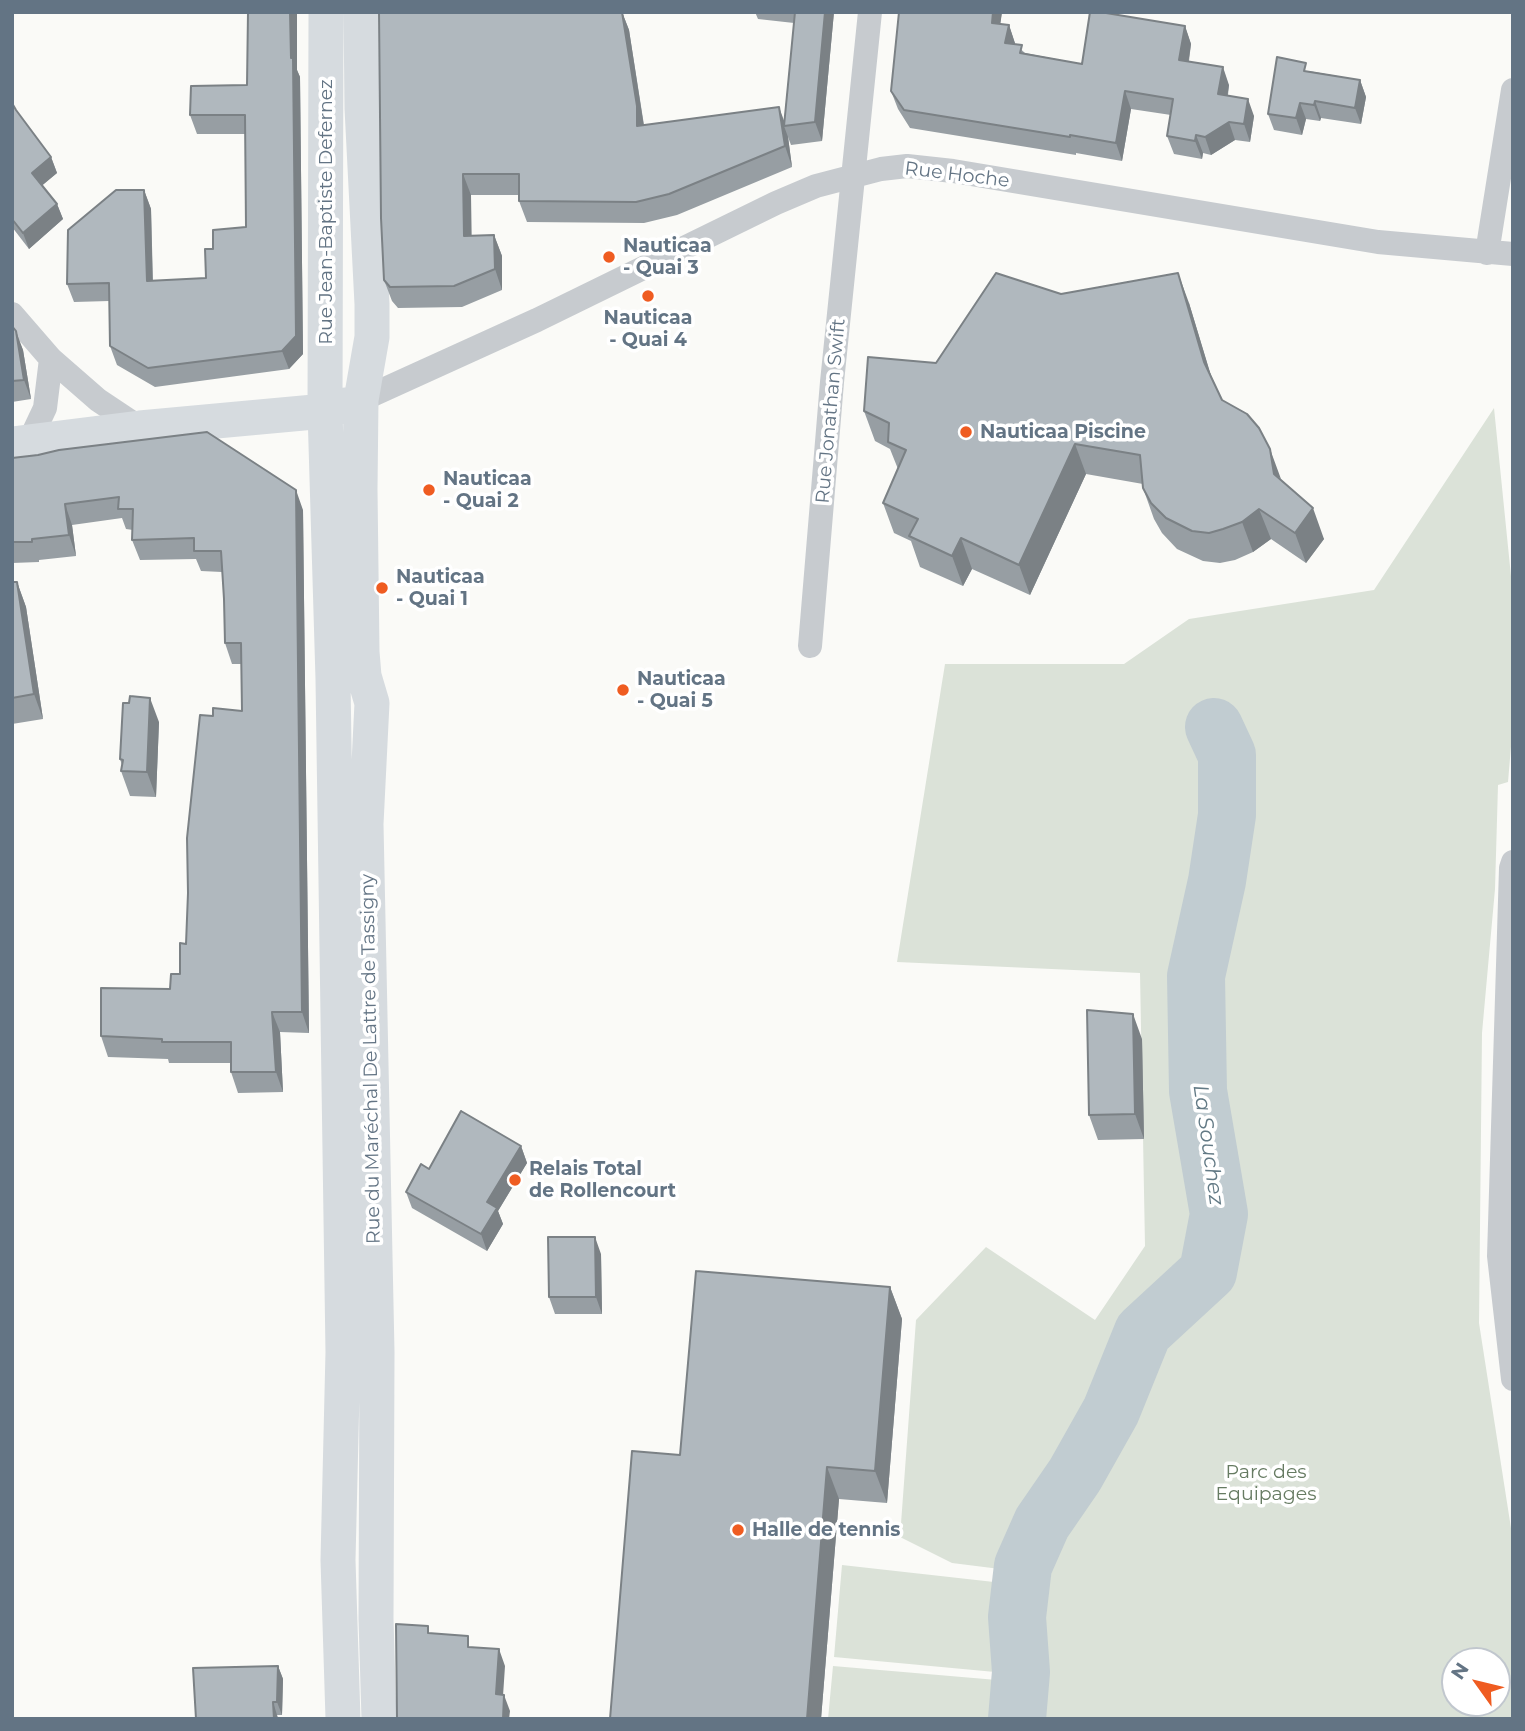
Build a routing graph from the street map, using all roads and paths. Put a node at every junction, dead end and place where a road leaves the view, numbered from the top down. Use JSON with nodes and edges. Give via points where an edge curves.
{"nodes":[{"id":1,"x":327,"y":12,"type":"edge"},
{"id":2,"x":361,"y":12,"type":"edge"},
{"id":3,"x":870,"y":12,"type":"edge"},
{"id":4,"x":1513,"y":90,"type":"edge"},
{"id":5,"x":853,"y":175,"type":"junction"},
{"id":6,"x":1487,"y":253,"type":"junction"},
{"id":7,"x":1513,"y":254,"type":"edge"},
{"id":8,"x":12,"y":314,"type":"edge"},
{"id":9,"x":51,"y":359,"type":"junction"},
{"id":10,"x":361,"y":400,"type":"junction"},
{"id":11,"x":325,"y":411,"type":"junction"},
{"id":12,"x":140,"y":428,"type":"junction"},
{"id":13,"x":21,"y":443,"type":"edge"},
{"id":14,"x":810,"y":646,"type":"dead end"},
{"id":15,"x":1513,"y":862,"type":"edge"},
{"id":16,"x":1507,"y":1292,"type":"edge"},
{"id":17,"x":1513,"y":1379,"type":"edge"},
{"id":18,"x":343,"y":1719,"type":"edge"},
{"id":19,"x":379,"y":1719,"type":"edge"}],
"edges":[{"from":1,"to":11,"type":"main road","name":"Rue Jean-Baptiste Defernez"},
{"from":2,"to":10,"type":"main road","name":"Rue Jean-Baptiste Defernez","via":[[372,337]]},
{"from":3,"to":5,"type":"street","name":"Rue Jonathan Swift"},
{"from":4,"to":6,"type":"street"},
{"from":5,"to":6,"type":"street","name":"Rue Hoche","via":[[907,166],[953,171],[1378,242]]},
{"from":5,"to":10,"type":"street","name":"Rue Hoche","via":[[776,203]]},
{"from":5,"to":14,"type":"street","name":"Rue Jonathan Swift"},
{"from":6,"to":7,"type":"street","name":"Rue Hoche"},
{"from":8,"to":9,"type":"street"},
{"from":9,"to":12,"type":"street","via":[[98,400]]},
{"from":9,"to":13,"type":"street","via":[[45,408]]},
{"from":10,"to":11,"type":"main road"},
{"from":10,"to":19,"type":"main road","name":"Rue du Maréchal De Lattre de Tassigny","via":[[362,652],[372,703],[366,824]]},
{"from":11,"to":12,"type":"main road"},
{"from":11,"to":18,"type":"main road","name":"Rue du Maréchal De Lattre de Tassigny","via":[[343,1352],[338,1560]]},
{"from":12,"to":13,"type":"main road"},
{"from":15,"to":16,"type":"street","via":[[1499,1256]]},
{"from":16,"to":17,"type":"street"}]}
